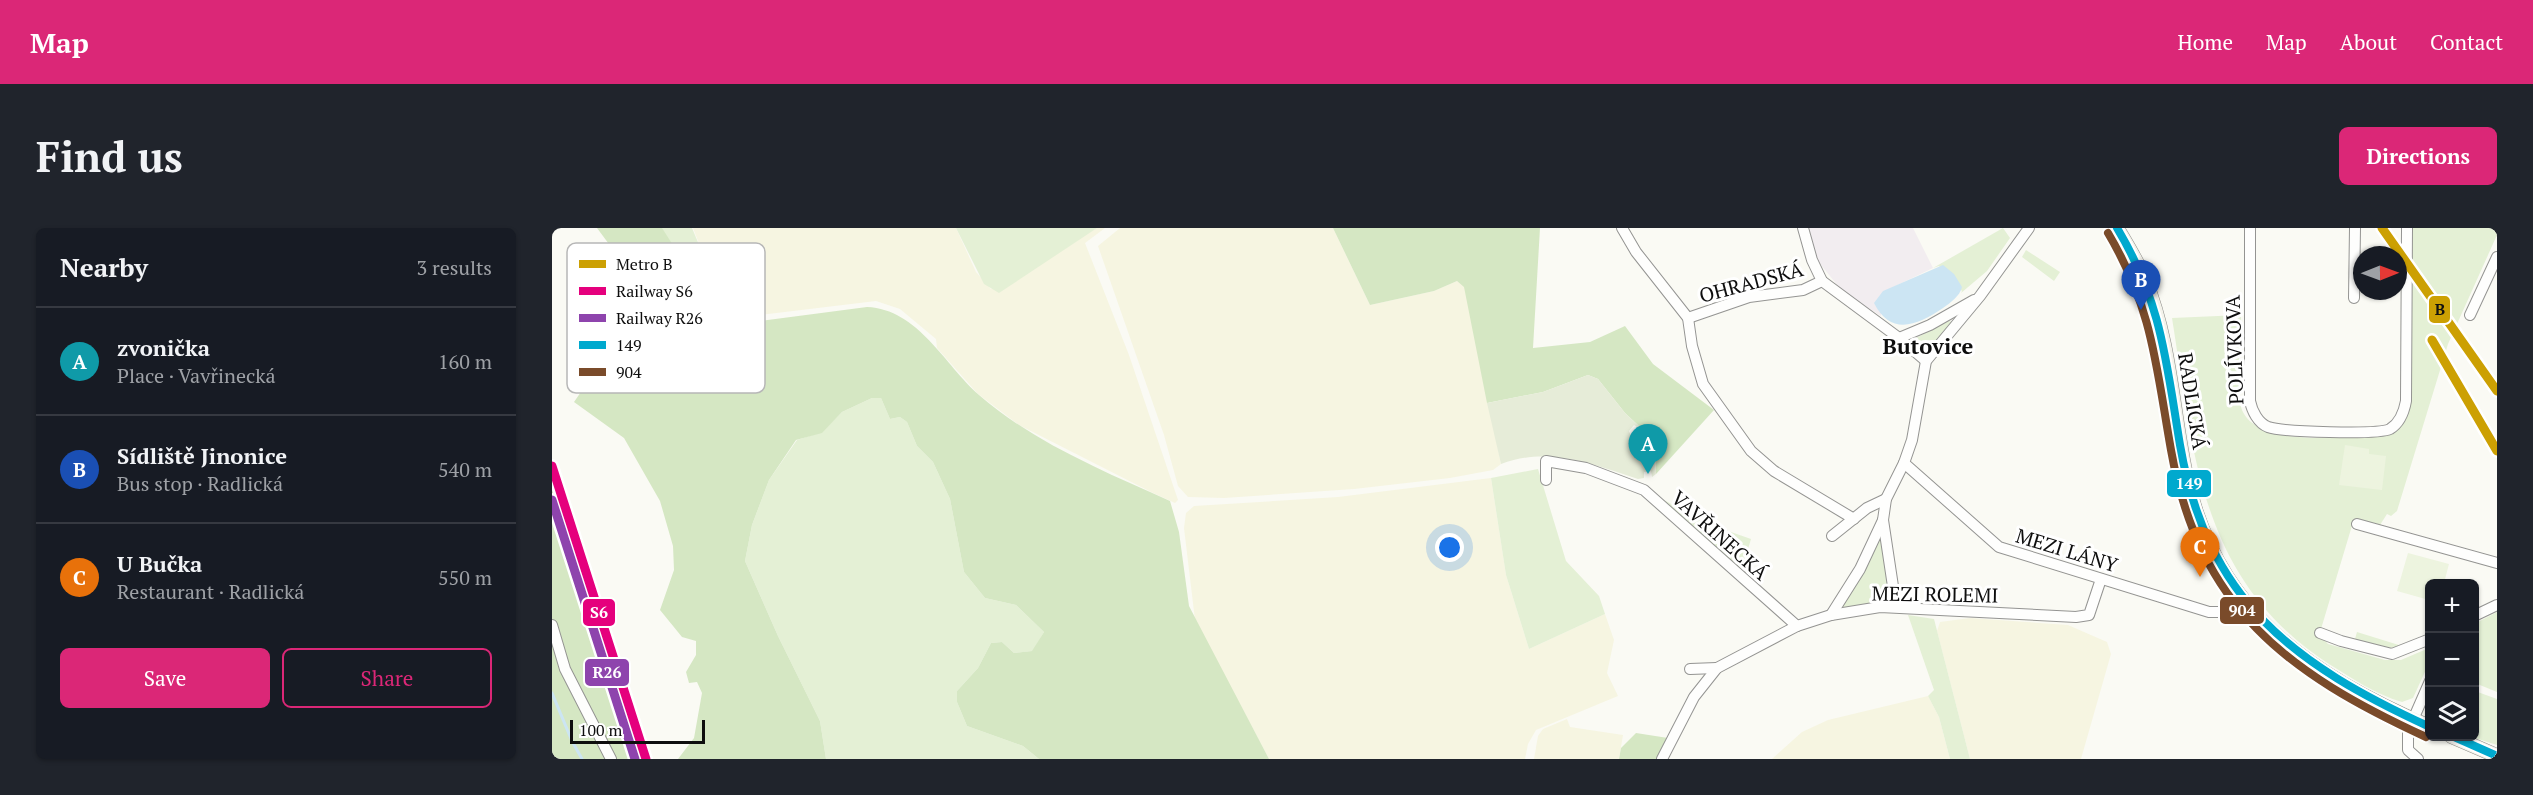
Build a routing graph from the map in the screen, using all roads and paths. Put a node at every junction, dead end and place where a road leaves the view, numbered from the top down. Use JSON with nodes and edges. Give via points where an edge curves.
{"nodes":[{"id":1,"x":1622,"y":228,"type":"edge"},
{"id":2,"x":1803,"y":228,"type":"edge"},
{"id":3,"x":2029,"y":228,"type":"edge"},
{"id":4,"x":2117,"y":228,"type":"edge"},
{"id":5,"x":2250,"y":228,"type":"edge"},
{"id":6,"x":2355,"y":228,"type":"edge"},
{"id":7,"x":2407,"y":228,"type":"edge"},
{"id":8,"x":2355,"y":246,"type":"edge"},
{"id":9,"x":2497,"y":257,"type":"edge"},
{"id":10,"x":1822,"y":281,"type":"junction"},
{"id":11,"x":1980,"y":296,"type":"junction"},
{"id":12,"x":2470,"y":315,"type":"dead end"},
{"id":13,"x":1688,"y":318,"type":"junction"},
{"id":14,"x":1899,"y":338,"type":"junction"},
{"id":15,"x":1926,"y":362,"type":"junction"},
{"id":16,"x":1904,"y":463,"type":"junction"},
{"id":17,"x":1546,"y":480,"type":"dead end"},
{"id":18,"x":1886,"y":499,"type":"junction"},
{"id":19,"x":1854,"y":519,"type":"junction"},
{"id":20,"x":1883,"y":520,"type":"junction"},
{"id":21,"x":2357,"y":524,"type":"dead end"},
{"id":22,"x":1832,"y":536,"type":"dead end"},
{"id":23,"x":2497,"y":563,"type":"edge"},
{"id":24,"x":2101,"y":579,"type":"junction"},
{"id":25,"x":2246,"y":603,"type":"junction"},
{"id":26,"x":2497,"y":605,"type":"edge"},
{"id":27,"x":1880,"y":607,"type":"junction"},
{"id":28,"x":2479,"y":614,"type":"edge"},
{"id":29,"x":1832,"y":615,"type":"junction"},
{"id":30,"x":552,"y":625,"type":"edge"},
{"id":31,"x":1797,"y":626,"type":"junction"},
{"id":32,"x":2320,"y":633,"type":"dead end"},
{"id":33,"x":2425,"y":641,"type":"edge"},
{"id":34,"x":1717,"y":668,"type":"junction"},
{"id":35,"x":1690,"y":669,"type":"dead end"},
{"id":36,"x":2427,"y":687,"type":"edge"},
{"id":37,"x":2412,"y":720,"type":"junction"},
{"id":38,"x":2425,"y":725,"type":"edge"},
{"id":39,"x":2462,"y":741,"type":"edge"},
{"id":40,"x":2497,"y":756,"type":"edge"},
{"id":41,"x":610,"y":759,"type":"edge"},
{"id":42,"x":1662,"y":759,"type":"edge"},
{"id":43,"x":2418,"y":759,"type":"edge"}],
"edges":[{"from":1,"to":13,"type":"street"},
{"from":2,"to":10,"type":"street"},
{"from":3,"to":11,"type":"street"},
{"from":4,"to":25,"type":"main road","name":"RADLICKÁ","via":[[2145,279],[2159,322],[2197,517],[2224,571]]},
{"from":5,"to":7,"type":"street","name":"POLÍVKOVA","via":[[2253,411],[2270,428],[2342,432],[2382,432],[2395,425],[2404,411]]},
{"from":6,"to":8,"type":"street"},
{"from":9,"to":12,"type":"street"},
{"from":10,"to":13,"type":"street","name":"OHRADSKÁ","via":[[1803,290],[1749,297]]},
{"from":10,"to":14,"type":"street"},
{"from":11,"to":14,"type":"street"},
{"from":11,"to":15,"type":"street"},
{"from":13,"to":19,"type":"street","via":[[1703,384],[1751,451],[1774,471]]},
{"from":14,"to":15,"type":"street"},
{"from":15,"to":16,"type":"street","via":[[1917,420]]},
{"from":16,"to":18,"type":"street"},
{"from":16,"to":24,"type":"street","name":"MEZI LÁNY","via":[[1999,547]]},
{"from":17,"to":31,"type":"street","name":"VAVŘINECKÁ","via":[[1546,461],[1586,468],[1644,490]]},
{"from":18,"to":19,"type":"street"},
{"from":18,"to":20,"type":"street"},
{"from":19,"to":22,"type":"street"},
{"from":20,"to":27,"type":"street","via":[[1894,593],[1892,600]]},
{"from":20,"to":29,"type":"street"},
{"from":21,"to":23,"type":"street"},
{"from":24,"to":25,"type":"street","name":"MEZI LÁNY","via":[[2214,613]]},
{"from":24,"to":27,"type":"street","name":"MEZI ROLEMI","via":[[2089,615],[2076,617]]},
{"from":25,"to":37,"type":"main road","name":"RADLICKÁ","via":[[2303,660],[2340,684]]},
{"from":26,"to":28,"type":"street"},
{"from":27,"to":29,"type":"street","name":"MEZI ROLEMI"},
{"from":29,"to":31,"type":"street","name":"MEZI ROLEMI"},
{"from":30,"to":41,"type":"street","via":[[565,669]]},
{"from":31,"to":34,"type":"street","name":"MEZI ROLEMI"},
{"from":32,"to":33,"type":"street","via":[[2392,654]]},
{"from":34,"to":35,"type":"street"},
{"from":34,"to":42,"type":"street","name":"MEZI ROLEMI","via":[[1694,697]]},
{"from":36,"to":37,"type":"street"},
{"from":37,"to":38,"type":"main road","name":"RADLICKÁ"},
{"from":37,"to":43,"type":"street","via":[[2407,747]]},
{"from":39,"to":40,"type":"main road"}]}
